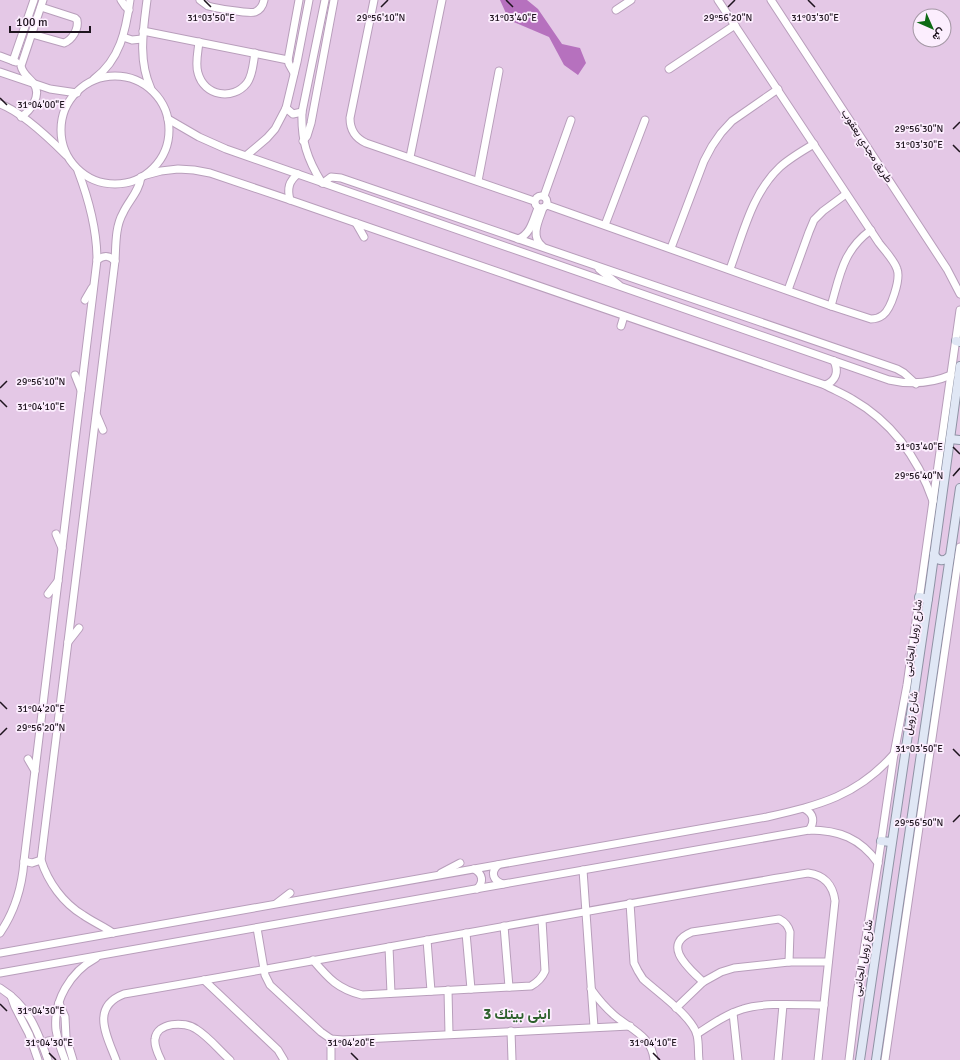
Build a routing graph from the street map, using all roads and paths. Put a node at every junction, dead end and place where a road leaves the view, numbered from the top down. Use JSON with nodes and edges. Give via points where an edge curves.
{"nodes":[{"id":1,"x":34,"y":0,"type":"edge"},
{"id":2,"x":122,"y":0,"type":"edge"},
{"id":3,"x":130,"y":0,"type":"edge"},
{"id":4,"x":147,"y":0,"type":"edge"},
{"id":5,"x":200,"y":0,"type":"edge"},
{"id":6,"x":264,"y":0,"type":"edge"},
{"id":7,"x":299,"y":0,"type":"edge"},
{"id":8,"x":309,"y":0,"type":"edge"},
{"id":9,"x":325,"y":0,"type":"edge"},
{"id":10,"x":334,"y":0,"type":"edge"},
{"id":11,"x":374,"y":0,"type":"edge"},
{"id":12,"x":442,"y":0,"type":"edge"},
{"id":13,"x":631,"y":0,"type":"edge"},
{"id":14,"x":718,"y":0,"type":"edge"},
{"id":15,"x":771,"y":0,"type":"edge"},
{"id":16,"x":42,"y":4,"type":"edge"},
{"id":17,"x":129,"y":10,"type":"junction"},
{"id":18,"x":616,"y":10,"type":"dead end"},
{"id":19,"x":735,"y":25,"type":"junction"},
{"id":20,"x":143,"y":31,"type":"junction"},
{"id":21,"x":32,"y":34,"type":"junction"},
{"id":22,"x":123,"y":37,"type":"junction"},
{"id":23,"x":142,"y":39,"type":"junction"},
{"id":24,"x":200,"y":42,"type":"junction"},
{"id":25,"x":255,"y":53,"type":"junction"},
{"id":26,"x":0,"y":56,"type":"edge"},
{"id":27,"x":288,"y":60,"type":"junction"},
{"id":28,"x":13,"y":61,"type":"junction"},
{"id":29,"x":22,"y":64,"type":"junction"},
{"id":30,"x":669,"y":69,"type":"dead end"},
{"id":31,"x":499,"y":71,"type":"dead end"},
{"id":32,"x":0,"y":72,"type":"edge"},
{"id":33,"x":294,"y":73,"type":"junction"},
{"id":34,"x":88,"y":84,"type":"junction"},
{"id":35,"x":35,"y":85,"type":"junction"},
{"id":36,"x":778,"y":89,"type":"junction"},
{"id":37,"x":152,"y":91,"type":"junction"},
{"id":38,"x":77,"y":93,"type":"junction"},
{"id":39,"x":0,"y":104,"type":"edge"},
{"id":40,"x":286,"y":108,"type":"junction"},
{"id":41,"x":302,"y":112,"type":"junction"},
{"id":42,"x":21,"y":117,"type":"junction"},
{"id":43,"x":168,"y":119,"type":"junction"},
{"id":44,"x":571,"y":120,"type":"dead end"},
{"id":45,"x":645,"y":120,"type":"dead end"},
{"id":46,"x":303,"y":142,"type":"junction"},
{"id":47,"x":814,"y":144,"type":"junction"},
{"id":48,"x":247,"y":156,"type":"junction"},
{"id":49,"x":410,"y":157,"type":"junction"},
{"id":50,"x":68,"y":158,"type":"junction"},
{"id":51,"x":78,"y":170,"type":"junction"},
{"id":52,"x":298,"y":174,"type":"junction"},
{"id":53,"x":143,"y":176,"type":"junction"},
{"id":54,"x":478,"y":181,"type":"junction"},
{"id":55,"x":322,"y":183,"type":"junction"},
{"id":56,"x":846,"y":194,"type":"junction"},
{"id":57,"x":290,"y":200,"type":"junction"},
{"id":58,"x":541,"y":206,"type":"junction"},
{"id":59,"x":356,"y":223,"type":"junction"},
{"id":60,"x":605,"y":225,"type":"junction"},
{"id":61,"x":871,"y":230,"type":"junction"},
{"id":62,"x":466,"y":232,"type":"junction"},
{"id":63,"x":501,"y":233,"type":"junction"},
{"id":64,"x":364,"y":237,"type":"dead end"},
{"id":65,"x":518,"y":239,"type":"junction"},
{"id":66,"x":544,"y":248,"type":"junction"},
{"id":67,"x":671,"y":248,"type":"junction"},
{"id":68,"x":97,"y":260,"type":"junction"},
{"id":69,"x":115,"y":261,"type":"junction"},
{"id":70,"x":592,"y":264,"type":"junction"},
{"id":71,"x":730,"y":269,"type":"junction"},
{"id":72,"x":94,"y":284,"type":"junction"},
{"id":73,"x":622,"y":288,"type":"junction"},
{"id":74,"x":788,"y":290,"type":"junction"},
{"id":75,"x":960,"y":294,"type":"edge"},
{"id":76,"x":85,"y":300,"type":"dead end"},
{"id":77,"x":831,"y":306,"type":"junction"},
{"id":78,"x":960,"y":310,"type":"edge"},
{"id":79,"x":624,"y":316,"type":"junction"},
{"id":80,"x":621,"y":326,"type":"dead end"},
{"id":81,"x":958,"y":341,"type":"edge"},
{"id":82,"x":834,"y":361,"type":"junction"},
{"id":83,"x":960,"y":366,"type":"edge"},
{"id":84,"x":75,"y":375,"type":"dead end"},
{"id":85,"x":951,"y":375,"type":"junction"},
{"id":86,"x":916,"y":384,"type":"junction"},
{"id":87,"x":825,"y":385,"type":"junction"},
{"id":88,"x":82,"y":391,"type":"junction"},
{"id":89,"x":96,"y":415,"type":"junction"},
{"id":90,"x":103,"y":430,"type":"dead end"},
{"id":91,"x":950,"y":439,"type":"junction"},
{"id":92,"x":960,"y":440,"type":"edge"},
{"id":93,"x":960,"y":488,"type":"edge"},
{"id":94,"x":933,"y":501,"type":"junction"},
{"id":95,"x":930,"y":518,"type":"junction"},
{"id":96,"x":939,"y":520,"type":"junction"},
{"id":97,"x":56,"y":534,"type":"dead end"},
{"id":98,"x":960,"y":547,"type":"edge"},
{"id":99,"x":62,"y":549,"type":"junction"},
{"id":100,"x":934,"y":554,"type":"junction"},
{"id":101,"x":950,"y":556,"type":"junction"},
{"id":102,"x":58,"y":581,"type":"junction"},
{"id":103,"x":930,"y":585,"type":"junction"},
{"id":104,"x":946,"y":585,"type":"junction"},
{"id":105,"x":48,"y":594,"type":"dead end"},
{"id":106,"x":919,"y":598,"type":"junction"},
{"id":107,"x":928,"y":599,"type":"junction"},
{"id":108,"x":79,"y":628,"type":"dead end"},
{"id":109,"x":68,"y":642,"type":"junction"},
{"id":110,"x":894,"y":754,"type":"junction"},
{"id":111,"x":28,"y":759,"type":"dead end"},
{"id":112,"x":35,"y":771,"type":"junction"},
{"id":113,"x":805,"y":809,"type":"junction"},
{"id":114,"x":809,"y":830,"type":"junction"},
{"id":115,"x":601,"y":838,"type":"dead end"},
{"id":116,"x":881,"y":841,"type":"junction"},
{"id":117,"x":891,"y":842,"type":"junction"},
{"id":118,"x":601,"y":846,"type":"junction"},
{"id":119,"x":40,"y":860,"type":"junction"},
{"id":120,"x":24,"y":861,"type":"junction"},
{"id":121,"x":460,"y":863,"type":"dead end"},
{"id":122,"x":878,"y":863,"type":"junction"},
{"id":123,"x":498,"y":865,"type":"junction"},
{"id":124,"x":474,"y":869,"type":"junction"},
{"id":125,"x":583,"y":870,"type":"junction"},
{"id":126,"x":435,"y":876,"type":"junction"},
{"id":127,"x":503,"y":884,"type":"junction"},
{"id":128,"x":477,"y":889,"type":"junction"},
{"id":129,"x":290,"y":894,"type":"dead end"},
{"id":130,"x":630,"y":903,"type":"junction"},
{"id":131,"x":275,"y":904,"type":"junction"},
{"id":132,"x":586,"y":911,"type":"junction"},
{"id":133,"x":542,"y":920,"type":"junction"},
{"id":134,"x":504,"y":926,"type":"junction"},
{"id":135,"x":257,"y":928,"type":"junction"},
{"id":136,"x":0,"y":933,"type":"edge"},
{"id":137,"x":113,"y":933,"type":"junction"},
{"id":138,"x":466,"y":933,"type":"junction"},
{"id":139,"x":427,"y":940,"type":"junction"},
{"id":140,"x":388,"y":947,"type":"junction"},
{"id":141,"x":0,"y":953,"type":"edge"},
{"id":142,"x":101,"y":956,"type":"junction"},
{"id":143,"x":313,"y":960,"type":"junction"},
{"id":144,"x":789,"y":962,"type":"junction"},
{"id":145,"x":828,"y":962,"type":"junction"},
{"id":146,"x":264,"y":969,"type":"junction"},
{"id":147,"x":0,"y":973,"type":"edge"},
{"id":148,"x":204,"y":980,"type":"junction"},
{"id":149,"x":703,"y":982,"type":"junction"},
{"id":150,"x":509,"y":987,"type":"junction"},
{"id":151,"x":0,"y":988,"type":"edge"},
{"id":152,"x":591,"y":988,"type":"junction"},
{"id":153,"x":471,"y":989,"type":"junction"},
{"id":154,"x":448,"y":990,"type":"junction"},
{"id":155,"x":431,"y":991,"type":"junction"},
{"id":156,"x":391,"y":993,"type":"junction"},
{"id":157,"x":11,"y":996,"type":"junction"},
{"id":158,"x":59,"y":1003,"type":"junction"},
{"id":159,"x":783,"y":1005,"type":"junction"},
{"id":160,"x":824,"y":1005,"type":"junction"},
{"id":161,"x":676,"y":1008,"type":"junction"},
{"id":162,"x":734,"y":1013,"type":"junction"},
{"id":163,"x":630,"y":1026,"type":"junction"},
{"id":164,"x":594,"y":1027,"type":"junction"},
{"id":165,"x":511,"y":1031,"type":"junction"},
{"id":166,"x":449,"y":1034,"type":"junction"},
{"id":167,"x":697,"y":1034,"type":"junction"},
{"id":168,"x":331,"y":1039,"type":"junction"},
{"id":169,"x":59,"y":1042,"type":"junction"},
{"id":170,"x":43,"y":1046,"type":"junction"},
{"id":171,"x":38,"y":1060,"type":"edge"},
{"id":172,"x":48,"y":1060,"type":"edge"},
{"id":173,"x":65,"y":1060,"type":"edge"},
{"id":174,"x":74,"y":1060,"type":"edge"},
{"id":175,"x":116,"y":1060,"type":"edge"},
{"id":176,"x":160,"y":1060,"type":"edge"},
{"id":177,"x":230,"y":1060,"type":"edge"},
{"id":178,"x":284,"y":1060,"type":"edge"},
{"id":179,"x":331,"y":1060,"type":"edge"},
{"id":180,"x":512,"y":1060,"type":"edge"},
{"id":181,"x":654,"y":1060,"type":"edge"},
{"id":182,"x":699,"y":1060,"type":"edge"},
{"id":183,"x":738,"y":1060,"type":"edge"},
{"id":184,"x":778,"y":1060,"type":"edge"},
{"id":185,"x":818,"y":1060,"type":"edge"},
{"id":186,"x":849,"y":1060,"type":"edge"},
{"id":187,"x":860,"y":1060,"type":"edge"},
{"id":188,"x":876,"y":1060,"type":"edge"},
{"id":189,"x":885,"y":1060,"type":"edge"}],
"edges":[{"from":1,"to":28,"type":"street"},
{"from":2,"to":17,"type":"street"},
{"from":3,"to":17,"type":"street"},
{"from":4,"to":20,"type":"street"},
{"from":5,"to":6,"type":"street","via":[[209,6],[249,13],[259,10]]},
{"from":7,"to":27,"type":"street"},
{"from":8,"to":33,"type":"street"},
{"from":9,"to":41,"type":"street"},
{"from":10,"to":46,"type":"street","via":[[310,123]]},
{"from":11,"to":49,"type":"street","via":[[350,125],[361,140]]},
{"from":12,"to":49,"type":"street"},
{"from":13,"to":18,"type":"street"},
{"from":14,"to":19,"type":"street"},
{"from":15,"to":75,"type":"street","name":"طريق مجدي يعقوب","via":[[947,269]]},
{"from":16,"to":21,"type":"street"},
{"from":16,"to":21,"type":"street","via":[[75,18],[78,26],[72,38],[64,43]]},
{"from":17,"to":22,"type":"street"},
{"from":19,"to":30,"type":"street"},
{"from":19,"to":36,"type":"street"},
{"from":20,"to":23,"type":"street"},
{"from":20,"to":24,"type":"street"},
{"from":21,"to":29,"type":"street"},
{"from":22,"to":23,"type":"street","via":[[132,40]]},
{"from":22,"to":34,"type":"street","via":[[113,60]]},
{"from":23,"to":37,"type":"street","via":[[143,62]]},
{"from":24,"to":25,"type":"street"},
{"from":24,"to":25,"type":"street","via":[[197,66],[199,78],[206,88],[215,93],[227,94],[248,82]]},
{"from":25,"to":27,"type":"street"},
{"from":26,"to":28,"type":"street"},
{"from":27,"to":33,"type":"street"},
{"from":28,"to":29,"type":"street"},
{"from":29,"to":35,"type":"street","via":[[24,74]]},
{"from":31,"to":54,"type":"street"},
{"from":32,"to":35,"type":"street"},
{"from":33,"to":40,"type":"street"},
{"from":34,"to":37,"type":"street","via":[[99,79],[122,77],[143,84]]},
{"from":34,"to":38,"type":"street"},
{"from":35,"to":38,"type":"street"},
{"from":35,"to":42,"type":"street","via":[[35,100],[32,107]]},
{"from":36,"to":47,"type":"street"},
{"from":36,"to":67,"type":"street","via":[[732,121],[712,146]]},
{"from":37,"to":43,"type":"street","via":[[162,104]]},
{"from":38,"to":50,"type":"street","via":[[66,107],[61,124],[62,142]]},
{"from":39,"to":42,"type":"street"},
{"from":40,"to":41,"type":"street","via":[[293,114]]},
{"from":40,"to":48,"type":"street","via":[[275,129]]},
{"from":41,"to":46,"type":"street"},
{"from":42,"to":50,"type":"street","via":[[54,143]]},
{"from":43,"to":48,"type":"street","via":[[205,140]]},
{"from":43,"to":53,"type":"street","via":[[169,135],[165,150],[157,164]]},
{"from":44,"to":58,"type":"street","via":[[544,196],[539,196]]},
{"from":45,"to":60,"type":"street"},
{"from":46,"to":55,"type":"street","via":[[312,167]]},
{"from":47,"to":56,"type":"street"},
{"from":47,"to":71,"type":"street","via":[[781,166],[762,189]]},
{"from":48,"to":52,"type":"street"},
{"from":49,"to":54,"type":"street"},
{"from":50,"to":51,"type":"street"},
{"from":51,"to":53,"type":"street","via":[[91,179],[105,184],[135,181]]},
{"from":51,"to":68,"type":"street","via":[[94,224]]},
{"from":52,"to":55,"type":"street"},
{"from":52,"to":57,"type":"street","via":[[289,185]]},
{"from":53,"to":57,"type":"street","via":[[178,169],[194,170]]},
{"from":53,"to":69,"type":"street","via":[[137,191],[122,213],[118,226]]},
{"from":54,"to":58,"type":"street"},
{"from":55,"to":62,"type":"street"},
{"from":55,"to":63,"type":"street","via":[[331,177],[341,178]]},
{"from":56,"to":61,"type":"street"},
{"from":56,"to":74,"type":"street","via":[[814,220]]},
{"from":57,"to":59,"type":"street"},
{"from":58,"to":60,"type":"street"},
{"from":58,"to":65,"type":"street","via":[[530,230]]},
{"from":58,"to":66,"type":"street","via":[[536,239]]},
{"from":59,"to":64,"type":"street"},
{"from":59,"to":79,"type":"street"},
{"from":60,"to":67,"type":"street"},
{"from":61,"to":77,"type":"street","via":[[848,255]]},
{"from":61,"to":77,"type":"street","via":[[898,270],[898,283],[887,311],[882,316],[871,319]]},
{"from":62,"to":63,"type":"street"},
{"from":62,"to":73,"type":"street"},
{"from":63,"to":65,"type":"street"},
{"from":65,"to":66,"type":"street"},
{"from":66,"to":70,"type":"street"},
{"from":67,"to":71,"type":"street"},
{"from":68,"to":69,"type":"street","via":[[107,256]]},
{"from":68,"to":72,"type":"street"},
{"from":69,"to":89,"type":"street"},
{"from":70,"to":73,"type":"street"},
{"from":70,"to":86,"type":"street","via":[[897,369]]},
{"from":71,"to":74,"type":"street"},
{"from":72,"to":76,"type":"street"},
{"from":72,"to":88,"type":"street"},
{"from":73,"to":82,"type":"street"},
{"from":74,"to":77,"type":"street"},
{"from":78,"to":81,"type":"street","name":"شارع زويل الجانبى"},
{"from":79,"to":80,"type":"street"},
{"from":79,"to":87,"type":"street"},
{"from":81,"to":85,"type":"street","name":"شارع زويل الجانبى"},
{"from":82,"to":86,"type":"street","via":[[889,380]]},
{"from":82,"to":87,"type":"street","via":[[836,376]]},
{"from":83,"to":91,"type":"main road","name":"شارع زويل"},
{"from":84,"to":88,"type":"street"},
{"from":85,"to":86,"type":"street"},
{"from":85,"to":94,"type":"street","name":"شارع زويل الجانبى"},
{"from":87,"to":94,"type":"street","via":[[864,406],[887,425],[906,447],[922,473]]},
{"from":88,"to":99,"type":"street"},
{"from":89,"to":90,"type":"street"},
{"from":89,"to":109,"type":"street"},
{"from":91,"to":92,"type":"main road"},
{"from":91,"to":96,"type":"main road","name":"شارع زويل"},
{"from":93,"to":101,"type":"main road","name":"شارع زويل"},
{"from":94,"to":95,"type":"street","name":"شارع زويل الجانبى"},
{"from":95,"to":96,"type":"main road"},
{"from":95,"to":106,"type":"street","name":"شارع زويل الجانبى"},
{"from":96,"to":100,"type":"main road","name":"شارع زويل"},
{"from":97,"to":99,"type":"street"},
{"from":98,"to":189,"type":"street"},
{"from":99,"to":102,"type":"street"},
{"from":100,"to":101,"type":"main road","via":[[941,560],[946,560]]},
{"from":100,"to":103,"type":"main road","name":"شارع زويل"},
{"from":101,"to":104,"type":"main road","name":"شارع زويل"},
{"from":102,"to":105,"type":"street"},
{"from":102,"to":112,"type":"street"},
{"from":103,"to":104,"type":"main road","via":[[938,580]]},
{"from":103,"to":107,"type":"main road","name":"شارع زويل"},
{"from":104,"to":188,"type":"main road","name":"شارع زويل"},
{"from":106,"to":107,"type":"main road"},
{"from":106,"to":110,"type":"street","name":"شارع زويل الجانبى"},
{"from":107,"to":117,"type":"main road","name":"شارع زويل"},
{"from":108,"to":109,"type":"street"},
{"from":109,"to":119,"type":"street"},
{"from":110,"to":113,"type":"street","via":[[861,784],[835,798]]},
{"from":110,"to":116,"type":"street","name":"شارع زويل الجانبى"},
{"from":111,"to":112,"type":"street"},
{"from":112,"to":120,"type":"street"},
{"from":113,"to":114,"type":"street","via":[[813,818]]},
{"from":113,"to":118,"type":"street"},
{"from":114,"to":122,"type":"street","via":[[829,831],[846,836],[861,844]]},
{"from":114,"to":125,"type":"street"},
{"from":115,"to":118,"type":"street"},
{"from":116,"to":117,"type":"main road"},
{"from":116,"to":122,"type":"street","name":"شارع زويل الجانبى"},
{"from":117,"to":187,"type":"main road","name":"شارع زويل"},
{"from":118,"to":123,"type":"street"},
{"from":119,"to":120,"type":"street","via":[[32,864]]},
{"from":119,"to":137,"type":"street","via":[[47,876],[65,901]]},
{"from":120,"to":136,"type":"street","via":[[19,892],[8,921]]},
{"from":121,"to":126,"type":"street"},
{"from":122,"to":186,"type":"street","name":"شارع زويل الجانبى"},
{"from":123,"to":124,"type":"street"},
{"from":123,"to":127,"type":"street","via":[[493,876],[496,882]]},
{"from":124,"to":126,"type":"street"},
{"from":124,"to":128,"type":"street","via":[[481,876],[481,883]]},
{"from":125,"to":127,"type":"street"},
{"from":125,"to":132,"type":"street"},
{"from":126,"to":131,"type":"street"},
{"from":127,"to":128,"type":"street"},
{"from":128,"to":135,"type":"street"},
{"from":129,"to":131,"type":"street"},
{"from":130,"to":132,"type":"street"},
{"from":130,"to":145,"type":"street","via":[[814,874],[829,884],[835,901]]},
{"from":130,"to":161,"type":"street","via":[[634,963],[643,979]]},
{"from":131,"to":137,"type":"street"},
{"from":132,"to":133,"type":"street"},
{"from":132,"to":152,"type":"street"},
{"from":133,"to":134,"type":"street"},
{"from":133,"to":150,"type":"street","via":[[545,964],[542,977],[531,986]]},
{"from":134,"to":138,"type":"street"},
{"from":134,"to":150,"type":"street"},
{"from":135,"to":142,"type":"street"},
{"from":135,"to":146,"type":"street"},
{"from":137,"to":141,"type":"street"},
{"from":138,"to":139,"type":"street"},
{"from":138,"to":153,"type":"street"},
{"from":139,"to":140,"type":"street"},
{"from":139,"to":155,"type":"street"},
{"from":140,"to":143,"type":"street"},
{"from":140,"to":156,"type":"street"},
{"from":142,"to":147,"type":"street"},
{"from":142,"to":158,"type":"street","via":[[87,963],[75,974],[66,986]]},
{"from":143,"to":146,"type":"street"},
{"from":143,"to":156,"type":"street","via":[[328,979],[350,992],[362,995]]},
{"from":144,"to":145,"type":"street"},
{"from":144,"to":149,"type":"street","via":[[734,968]]},
{"from":144,"to":149,"type":"street","via":[[789,928],[779,919],[692,932],[682,939],[678,950],[679,956]]},
{"from":145,"to":160,"type":"street"},
{"from":146,"to":148,"type":"street"},
{"from":146,"to":168,"type":"street","via":[[270,985]]},
{"from":148,"to":175,"type":"street","via":[[124,994],[112,1000],[105,1012],[104,1025]]},
{"from":148,"to":178,"type":"street","via":[[278,1050]]},
{"from":149,"to":161,"type":"street"},
{"from":150,"to":153,"type":"street"},
{"from":151,"to":157,"type":"street"},
{"from":152,"to":163,"type":"street","via":[[601,1003]]},
{"from":152,"to":164,"type":"street"},
{"from":153,"to":154,"type":"street"},
{"from":154,"to":155,"type":"street"},
{"from":154,"to":166,"type":"street"},
{"from":155,"to":156,"type":"street"},
{"from":157,"to":170,"type":"street","via":[[32,1021]]},
{"from":157,"to":171,"type":"street"},
{"from":158,"to":169,"type":"street","via":[[56,1022]]},
{"from":158,"to":174,"type":"street"},
{"from":159,"to":160,"type":"street"},
{"from":159,"to":162,"type":"street","via":[[748,1008]]},
{"from":159,"to":184,"type":"street"},
{"from":160,"to":185,"type":"street"},
{"from":161,"to":167,"type":"street","via":[[692,1024]]},
{"from":162,"to":167,"type":"street"},
{"from":162,"to":183,"type":"street"},
{"from":163,"to":164,"type":"street"},
{"from":163,"to":181,"type":"street","via":[[647,1040]]},
{"from":164,"to":165,"type":"street"},
{"from":165,"to":166,"type":"street"},
{"from":165,"to":180,"type":"street"},
{"from":166,"to":168,"type":"street"},
{"from":167,"to":182,"type":"street"},
{"from":168,"to":179,"type":"street"},
{"from":169,"to":170,"type":"street","via":[[48,1041]]},
{"from":169,"to":173,"type":"street"},
{"from":170,"to":172,"type":"street"},
{"from":176,"to":177,"type":"street","via":[[155,1045],[156,1035],[163,1028],[183,1024],[196,1029]]}]}
